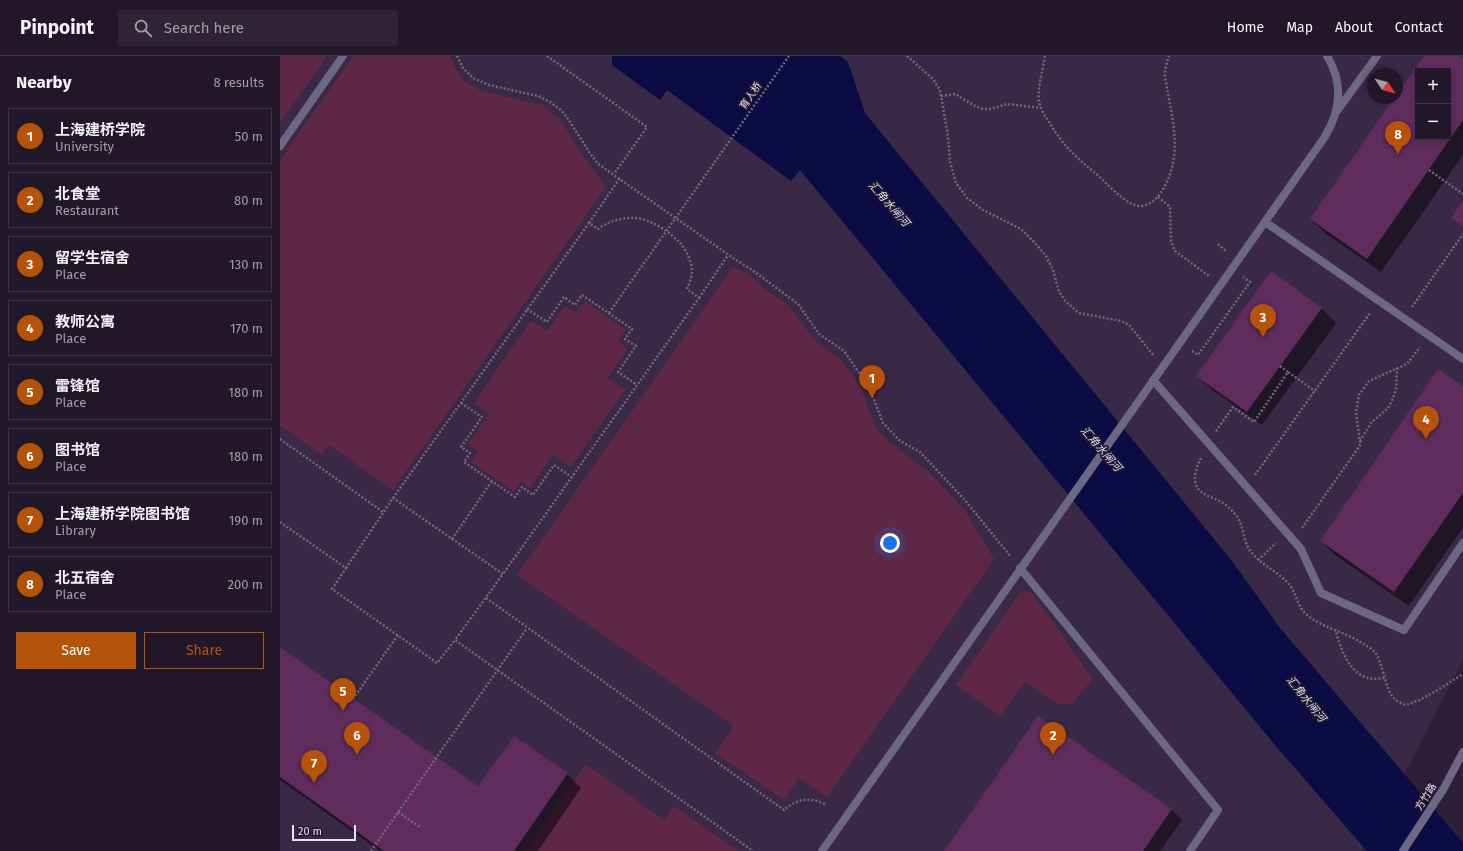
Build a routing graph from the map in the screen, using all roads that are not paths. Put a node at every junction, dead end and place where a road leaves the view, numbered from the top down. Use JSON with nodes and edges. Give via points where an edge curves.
{"nodes":[{"id":1,"x":343,"y":56,"type":"edge"},
{"id":2,"x":1326,"y":56,"type":"edge"},
{"id":3,"x":1377,"y":56,"type":"edge"},
{"id":4,"x":1337,"y":112,"type":"junction"},
{"id":5,"x":280,"y":146,"type":"edge"},
{"id":6,"x":1265,"y":222,"type":"junction"},
{"id":7,"x":1463,"y":360,"type":"edge"},
{"id":8,"x":1153,"y":380,"type":"junction"},
{"id":9,"x":1463,"y":543,"type":"edge"},
{"id":10,"x":1020,"y":568,"type":"junction"},
{"id":11,"x":1463,"y":752,"type":"edge"},
{"id":12,"x":822,"y":851,"type":"edge"},
{"id":13,"x":1190,"y":851,"type":"edge"},
{"id":14,"x":1403,"y":851,"type":"edge"}],
"edges":[{"from":1,"to":5,"type":"street"},
{"from":2,"to":4,"type":"street","via":[[1336,76]]},
{"from":3,"to":4,"type":"street"},
{"from":4,"to":6,"type":"street","via":[[1324,138]]},
{"from":6,"to":7,"type":"street"},
{"from":6,"to":8,"type":"street"},
{"from":8,"to":9,"type":"street","via":[[1301,549],[1321,593],[1404,630]]},
{"from":8,"to":10,"type":"street"},
{"from":10,"to":12,"type":"street"},
{"from":10,"to":13,"type":"street","via":[[1218,810]]},
{"from":11,"to":14,"type":"street","name":"方竹路","via":[[1444,788]]}]}
